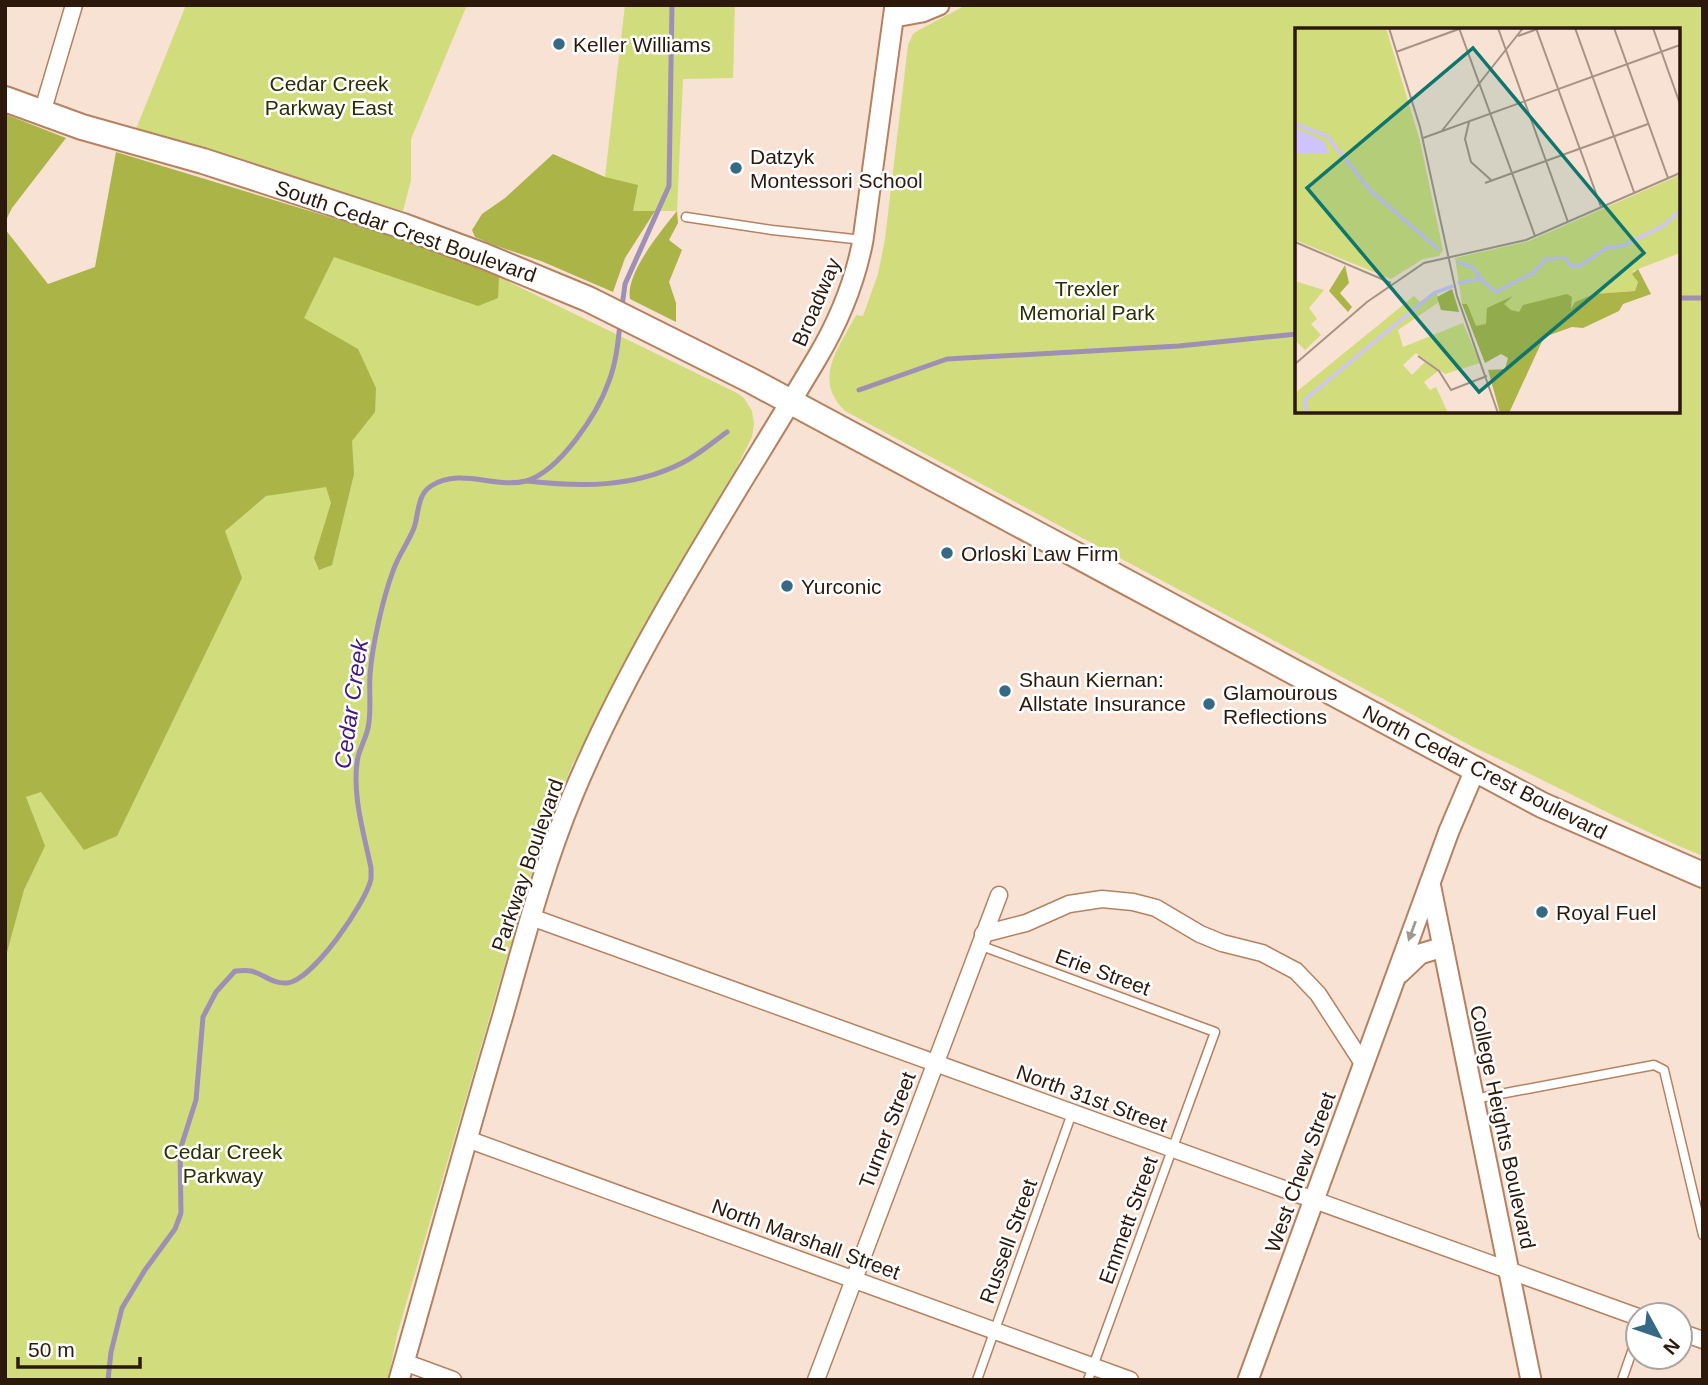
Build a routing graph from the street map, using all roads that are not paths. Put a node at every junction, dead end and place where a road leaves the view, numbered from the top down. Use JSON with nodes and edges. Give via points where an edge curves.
{"nodes":[{"id":1,"x":74,"y":5,"type":"edge"},
{"id":2,"x":939,"y":5,"type":"edge"},
{"id":3,"x":895,"y":11,"type":"edge"},
{"id":4,"x":5,"y":99,"type":"edge"},
{"id":5,"x":42,"y":113,"type":"junction"},
{"id":6,"x":686,"y":217,"type":"dead end"},
{"id":7,"x":863,"y":240,"type":"junction"},
{"id":8,"x":791,"y":403,"type":"junction"},
{"id":9,"x":1475,"y":770,"type":"junction"},
{"id":10,"x":1703,"y":875,"type":"edge"},
{"id":11,"x":1430,"y":883,"type":"junction"},
{"id":12,"x":999,"y":895,"type":"dead end"},
{"id":13,"x":531,"y":917,"type":"junction"},
{"id":14,"x":981,"y":939,"type":"junction"},
{"id":15,"x":1443,"y":947,"type":"junction"},
{"id":16,"x":1395,"y":980,"type":"junction"},
{"id":17,"x":1215,"y":1032,"type":"joint"},
{"id":18,"x":935,"y":1062,"type":"junction"},
{"id":19,"x":1364,"y":1065,"type":"junction"},
{"id":20,"x":1474,"y":1099,"type":"junction"},
{"id":21,"x":1072,"y":1113,"type":"junction"},
{"id":22,"x":467,"y":1139,"type":"junction"},
{"id":23,"x":1172,"y":1149,"type":"junction"},
{"id":24,"x":1314,"y":1201,"type":"junction"},
{"id":25,"x":1703,"y":1234,"type":"edge"},
{"id":26,"x":1509,"y":1271,"type":"junction"},
{"id":27,"x":854,"y":1278,"type":"junction"},
{"id":28,"x":1624,"y":1312,"type":"edge"},
{"id":29,"x":995,"y":1330,"type":"junction"},
{"id":30,"x":402,"y":1371,"type":"edge"},
{"id":31,"x":1091,"y":1373,"type":"edge"},
{"id":32,"x":453,"y":1380,"type":"edge"},
{"id":33,"x":816,"y":1380,"type":"edge"},
{"id":34,"x":977,"y":1380,"type":"edge"},
{"id":35,"x":1130,"y":1380,"type":"edge"},
{"id":36,"x":1248,"y":1380,"type":"edge"},
{"id":37,"x":1531,"y":1380,"type":"edge"}],
"edges":[{"from":1,"to":5,"type":"street"},
{"from":2,"to":3,"type":"street","via":[[922,12]]},
{"from":3,"to":7,"type":"street","name":"Broadway"},
{"from":4,"to":5,"type":"main road","name":"South Cedar Crest Boulevard"},
{"from":5,"to":8,"type":"main road","name":"South Cedar Crest Boulevard","via":[[203,161],[484,256],[587,299]]},
{"from":6,"to":7,"type":"lane"},
{"from":7,"to":8,"type":"street","name":"Broadway","via":[[859,264],[832,331]]},
{"from":8,"to":9,"type":"main road","name":"North Cedar Crest Boulevard"},
{"from":8,"to":13,"type":"street","name":"Parkway Boulevard","via":[[634,669],[573,796]]},
{"from":9,"to":10,"type":"main road","name":"North Cedar Crest Boulevard","via":[[1542,805]]},
{"from":9,"to":11,"type":"street","name":"West Chew Street"},
{"from":11,"to":15,"type":"street","name":"College Heights Boulevard"},
{"from":11,"to":16,"type":"street","name":"West Chew Street","one_way":true},
{"from":12,"to":14,"type":"street","name":"Turner Street"},
{"from":13,"to":18,"type":"street","name":"North 31st Street"},
{"from":13,"to":22,"type":"street","name":"Parkway Boulevard"},
{"from":14,"to":17,"type":"lane","name":"Erie Street"},
{"from":14,"to":18,"type":"street","name":"Turner Street"},
{"from":14,"to":19,"type":"street","via":[[1069,904],[1102,899],[1156,908],[1200,934],[1262,953],[1296,971],[1318,994]]},
{"from":15,"to":16,"type":"street","name":"West Chew Street","via":[[1420,954]]},
{"from":15,"to":20,"type":"street","name":"College Heights Boulevard"},
{"from":16,"to":19,"type":"street","name":"West Chew Street"},
{"from":17,"to":23,"type":"lane","name":"Emmett Street"},
{"from":18,"to":21,"type":"street","name":"North 31st Street"},
{"from":18,"to":27,"type":"street","name":"Turner Street"},
{"from":19,"to":24,"type":"street","name":"West Chew Street"},
{"from":20,"to":25,"type":"lane","via":[[1654,1065],[1664,1070]]},
{"from":20,"to":26,"type":"street","name":"College Heights Boulevard"},
{"from":21,"to":23,"type":"street","name":"North 31st Street"},
{"from":21,"to":29,"type":"lane","name":"Russell Street"},
{"from":22,"to":27,"type":"street","name":"North Marshall Street"},
{"from":22,"to":30,"type":"street","name":"Parkway Boulevard"},
{"from":23,"to":24,"type":"street","name":"North 31st Street"},
{"from":23,"to":31,"type":"lane","name":"Emmett Street"},
{"from":24,"to":26,"type":"street","name":"North 31st Street"},
{"from":24,"to":36,"type":"street","name":"West Chew Street"},
{"from":26,"to":28,"type":"street","name":"North 31st Street"},
{"from":26,"to":37,"type":"street","name":"College Heights Boulevard"},
{"from":27,"to":29,"type":"street","name":"North Marshall Street"},
{"from":27,"to":33,"type":"street","name":"Turner Street"},
{"from":29,"to":31,"type":"street","name":"North Marshall Street"},
{"from":29,"to":34,"type":"lane","name":"Russell Street"},
{"from":30,"to":32,"type":"street"},
{"from":31,"to":35,"type":"street","name":"North Marshall Street"}]}
